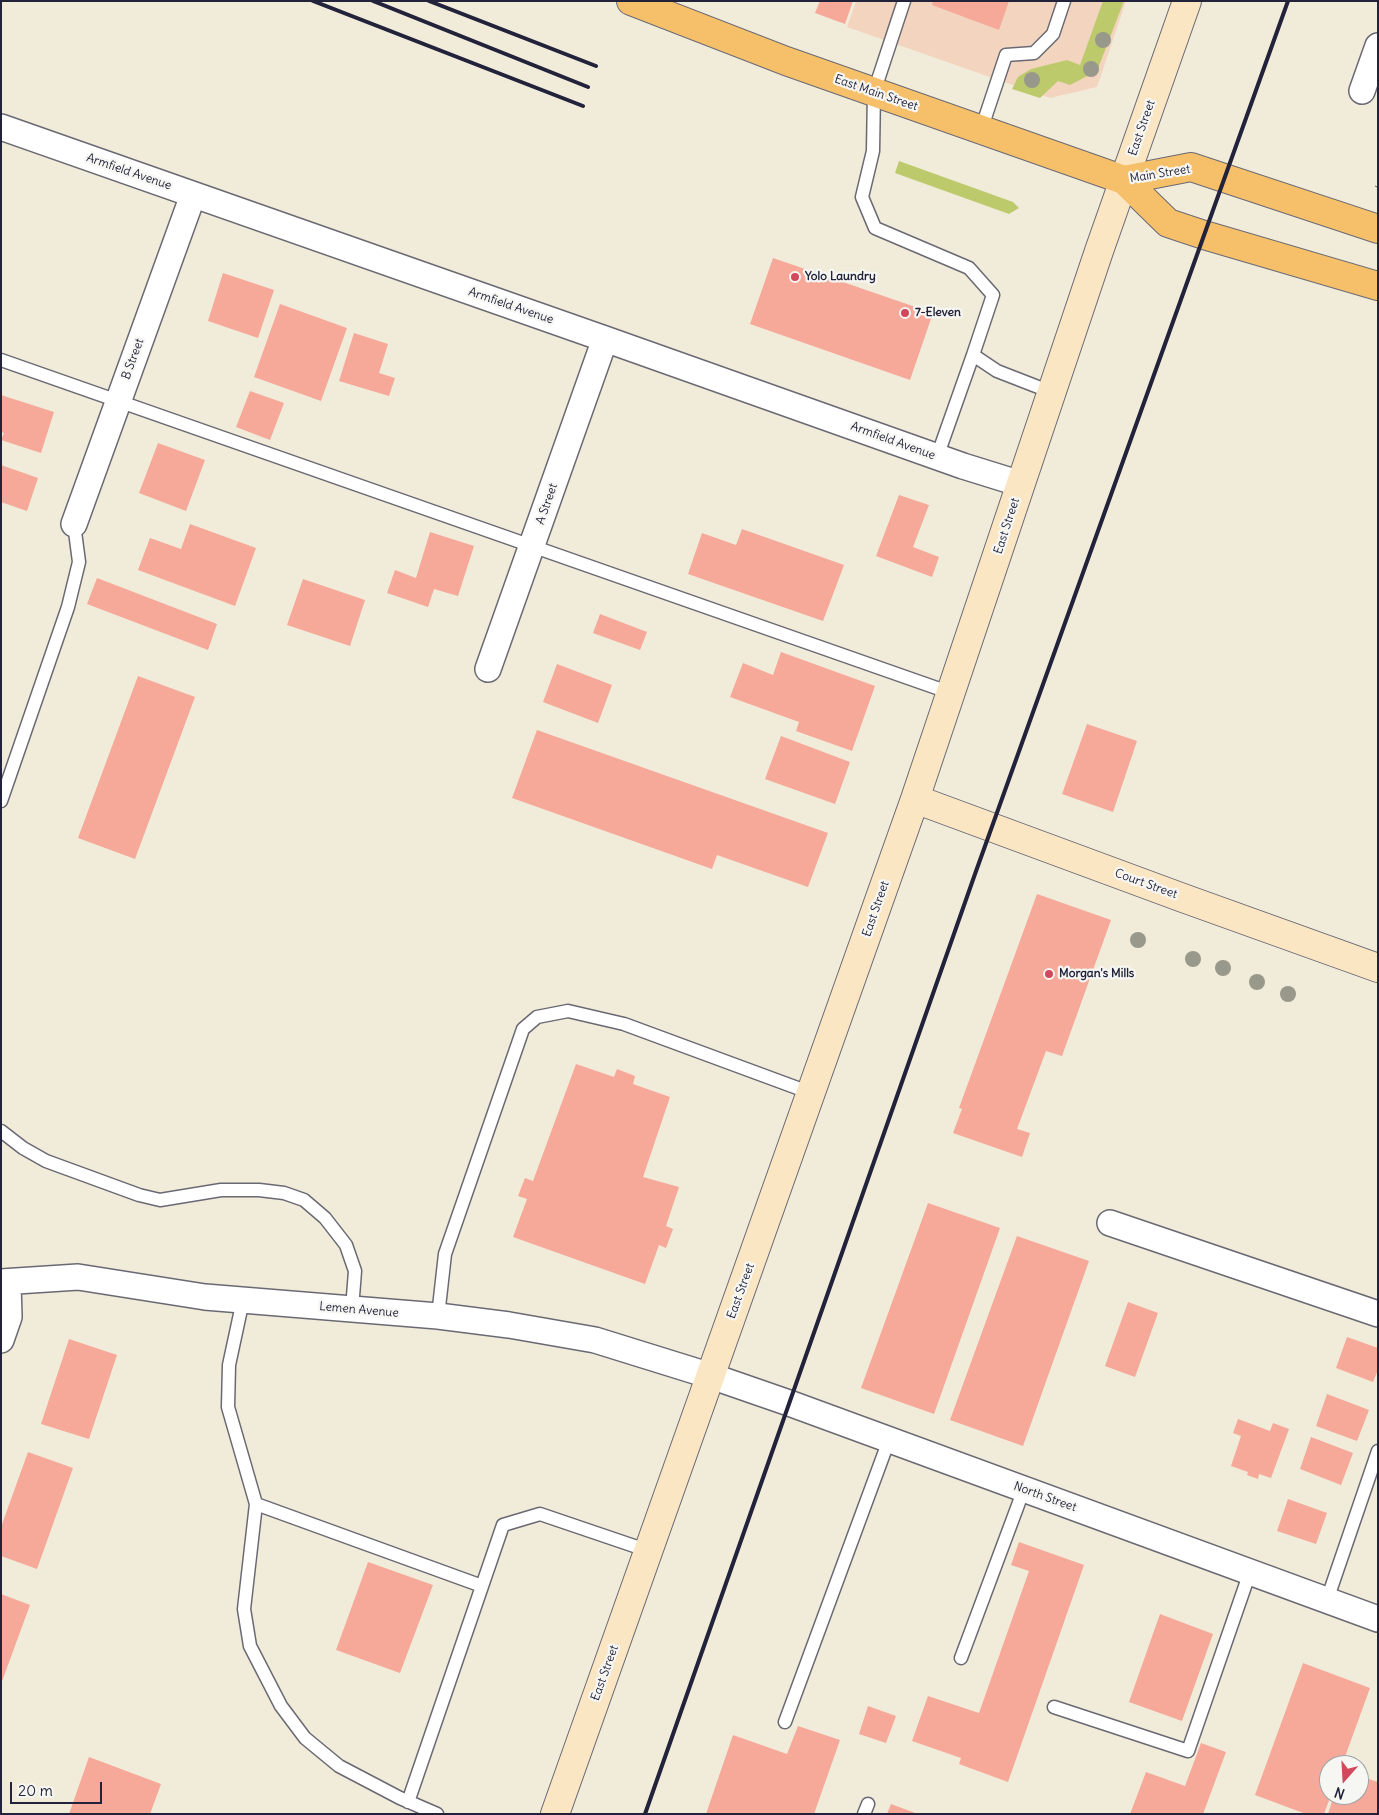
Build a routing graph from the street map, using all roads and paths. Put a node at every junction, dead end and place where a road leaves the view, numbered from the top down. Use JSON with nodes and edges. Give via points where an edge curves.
{"nodes":[{"id":1,"x":631,"y":1,"type":"edge"},
{"id":2,"x":904,"y":1,"type":"edge"},
{"id":3,"x":1064,"y":1,"type":"edge"},
{"id":4,"x":1187,"y":1,"type":"edge"},
{"id":5,"x":1378,"y":46,"type":"edge"},
{"id":6,"x":1362,"y":91,"type":"dead end"},
{"id":7,"x":874,"y":92,"type":"junction"},
{"id":8,"x":1,"y":128,"type":"edge"},
{"id":9,"x":981,"y":130,"type":"junction"},
{"id":10,"x":1124,"y":180,"type":"junction"},
{"id":11,"x":1378,"y":183,"type":"edge"},
{"id":12,"x":1376,"y":187,"type":"dead end"},
{"id":13,"x":193,"y":194,"type":"junction"},
{"id":14,"x":1378,"y":229,"type":"edge"},
{"id":15,"x":1378,"y":286,"type":"edge"},
{"id":16,"x":605,"y":339,"type":"junction"},
{"id":17,"x":973,"y":355,"type":"junction"},
{"id":18,"x":1,"y":360,"type":"edge"},
{"id":19,"x":1052,"y":392,"type":"junction"},
{"id":20,"x":118,"y":402,"type":"junction"},
{"id":21,"x":938,"y":457,"type":"junction"},
{"id":22,"x":1021,"y":484,"type":"junction"},
{"id":23,"x":74,"y":524,"type":"joint"},
{"id":24,"x":532,"y":546,"type":"junction"},
{"id":25,"x":488,"y":669,"type":"dead end"},
{"id":26,"x":951,"y":693,"type":"junction"},
{"id":27,"x":915,"y":799,"type":"junction"},
{"id":28,"x":1,"y":801,"type":"edge"},
{"id":29,"x":1378,"y":968,"type":"edge"},
{"id":30,"x":811,"y":1093,"type":"junction"},
{"id":31,"x":1,"y":1131,"type":"edge"},
{"id":32,"x":1110,"y":1223,"type":"dead end"},
{"id":33,"x":5,"y":1282,"type":"edge"},
{"id":34,"x":243,"y":1300,"type":"junction"},
{"id":35,"x":352,"y":1309,"type":"junction"},
{"id":36,"x":1378,"y":1314,"type":"edge"},
{"id":37,"x":438,"y":1316,"type":"junction"},
{"id":38,"x":1,"y":1340,"type":"edge"},
{"id":39,"x":711,"y":1376,"type":"junction"},
{"id":40,"x":889,"y":1440,"type":"junction"},
{"id":41,"x":1378,"y":1451,"type":"edge"},
{"id":42,"x":1024,"y":1489,"type":"junction"},
{"id":43,"x":256,"y":1504,"type":"junction"},
{"id":44,"x":649,"y":1551,"type":"junction"},
{"id":45,"x":1250,"y":1572,"type":"junction"},
{"id":46,"x":482,"y":1586,"type":"junction"},
{"id":47,"x":1327,"y":1600,"type":"junction"},
{"id":48,"x":1378,"y":1619,"type":"edge"},
{"id":49,"x":961,"y":1658,"type":"dead end"},
{"id":50,"x":1054,"y":1707,"type":"dead end"},
{"id":51,"x":785,"y":1722,"type":"dead end"},
{"id":52,"x":408,"y":1802,"type":"junction"},
{"id":53,"x":437,"y":1814,"type":"edge"},
{"id":54,"x":555,"y":1814,"type":"edge"}],
"edges":[{"from":1,"to":7,"type":"main road","name":"East Main Street"},
{"from":2,"to":7,"type":"lane"},
{"from":3,"to":9,"type":"lane","via":[[1053,34],[1034,53],[1006,54]]},
{"from":4,"to":10,"type":"main road","name":"East Street"},
{"from":5,"to":6,"type":"street"},
{"from":7,"to":9,"type":"main road","name":"East Main Street"},
{"from":7,"to":17,"type":"lane","via":[[873,151],[862,197],[875,228],[969,268],[993,295]]},
{"from":8,"to":13,"type":"street","name":"Armfield Avenue"},
{"from":9,"to":10,"type":"main road","name":"East Main Street"},
{"from":10,"to":14,"type":"main road","name":"Main Street","via":[[1191,167]]},
{"from":10,"to":15,"type":"main road","name":"Main Street","via":[[1168,223]]},
{"from":10,"to":19,"type":"main road","name":"East Street"},
{"from":11,"to":12,"type":"path"},
{"from":13,"to":16,"type":"street","name":"Armfield Avenue"},
{"from":13,"to":20,"type":"street","name":"B Street"},
{"from":16,"to":21,"type":"street","name":"Armfield Avenue"},
{"from":16,"to":24,"type":"street","name":"A Street"},
{"from":17,"to":19,"type":"lane","via":[[997,371]]},
{"from":17,"to":21,"type":"lane"},
{"from":18,"to":20,"type":"lane"},
{"from":19,"to":22,"type":"main road","name":"East Street"},
{"from":20,"to":23,"type":"street","name":"B Street"},
{"from":20,"to":24,"type":"lane"},
{"from":21,"to":22,"type":"street","name":"Armfield Avenue"},
{"from":22,"to":26,"type":"main road","name":"East Street"},
{"from":23,"to":28,"type":"lane","via":[[79,562],[68,608]]},
{"from":24,"to":25,"type":"street","name":"A Street"},
{"from":24,"to":26,"type":"lane"},
{"from":26,"to":27,"type":"main road","name":"East Street"},
{"from":27,"to":29,"type":"main road","name":"Court Street"},
{"from":27,"to":30,"type":"main road","name":"East Street"},
{"from":30,"to":37,"type":"lane","via":[[624,1024],[568,1011],[537,1017],[523,1029],[445,1254]]},
{"from":30,"to":39,"type":"main road","name":"East Street"},
{"from":31,"to":35,"type":"lane","via":[[46,1161],[160,1200],[221,1190],[259,1190],[284,1192],[304,1200],[325,1218],[346,1246],[355,1271]]},
{"from":32,"to":36,"type":"street"},
{"from":33,"to":34,"type":"street","name":"Lemen Avenue","via":[[78,1277]]},
{"from":33,"to":38,"type":"street","via":[[9,1317]]},
{"from":34,"to":35,"type":"street","name":"Lemen Avenue"},
{"from":34,"to":43,"type":"lane","via":[[229,1365],[228,1407]]},
{"from":35,"to":37,"type":"street","name":"Lemen Avenue"},
{"from":37,"to":39,"type":"street","name":"Lemen Avenue","via":[[595,1340]]},
{"from":39,"to":40,"type":"street","name":"North Street"},
{"from":39,"to":44,"type":"main road","name":"East Street"},
{"from":40,"to":42,"type":"street","name":"North Street"},
{"from":40,"to":51,"type":"lane"},
{"from":41,"to":47,"type":"lane"},
{"from":42,"to":45,"type":"street","name":"North Street"},
{"from":42,"to":49,"type":"lane"},
{"from":43,"to":46,"type":"lane"},
{"from":43,"to":52,"type":"lane","via":[[244,1609],[250,1646],[281,1706],[305,1738],[339,1766]]},
{"from":44,"to":46,"type":"lane","via":[[540,1514],[503,1525]]},
{"from":44,"to":54,"type":"main road","name":"East Street"},
{"from":45,"to":47,"type":"street","name":"North Street"},
{"from":45,"to":50,"type":"lane","via":[[1188,1751]]},
{"from":46,"to":52,"type":"lane"},
{"from":47,"to":48,"type":"street","name":"North Street"},
{"from":52,"to":53,"type":"lane"}]}
